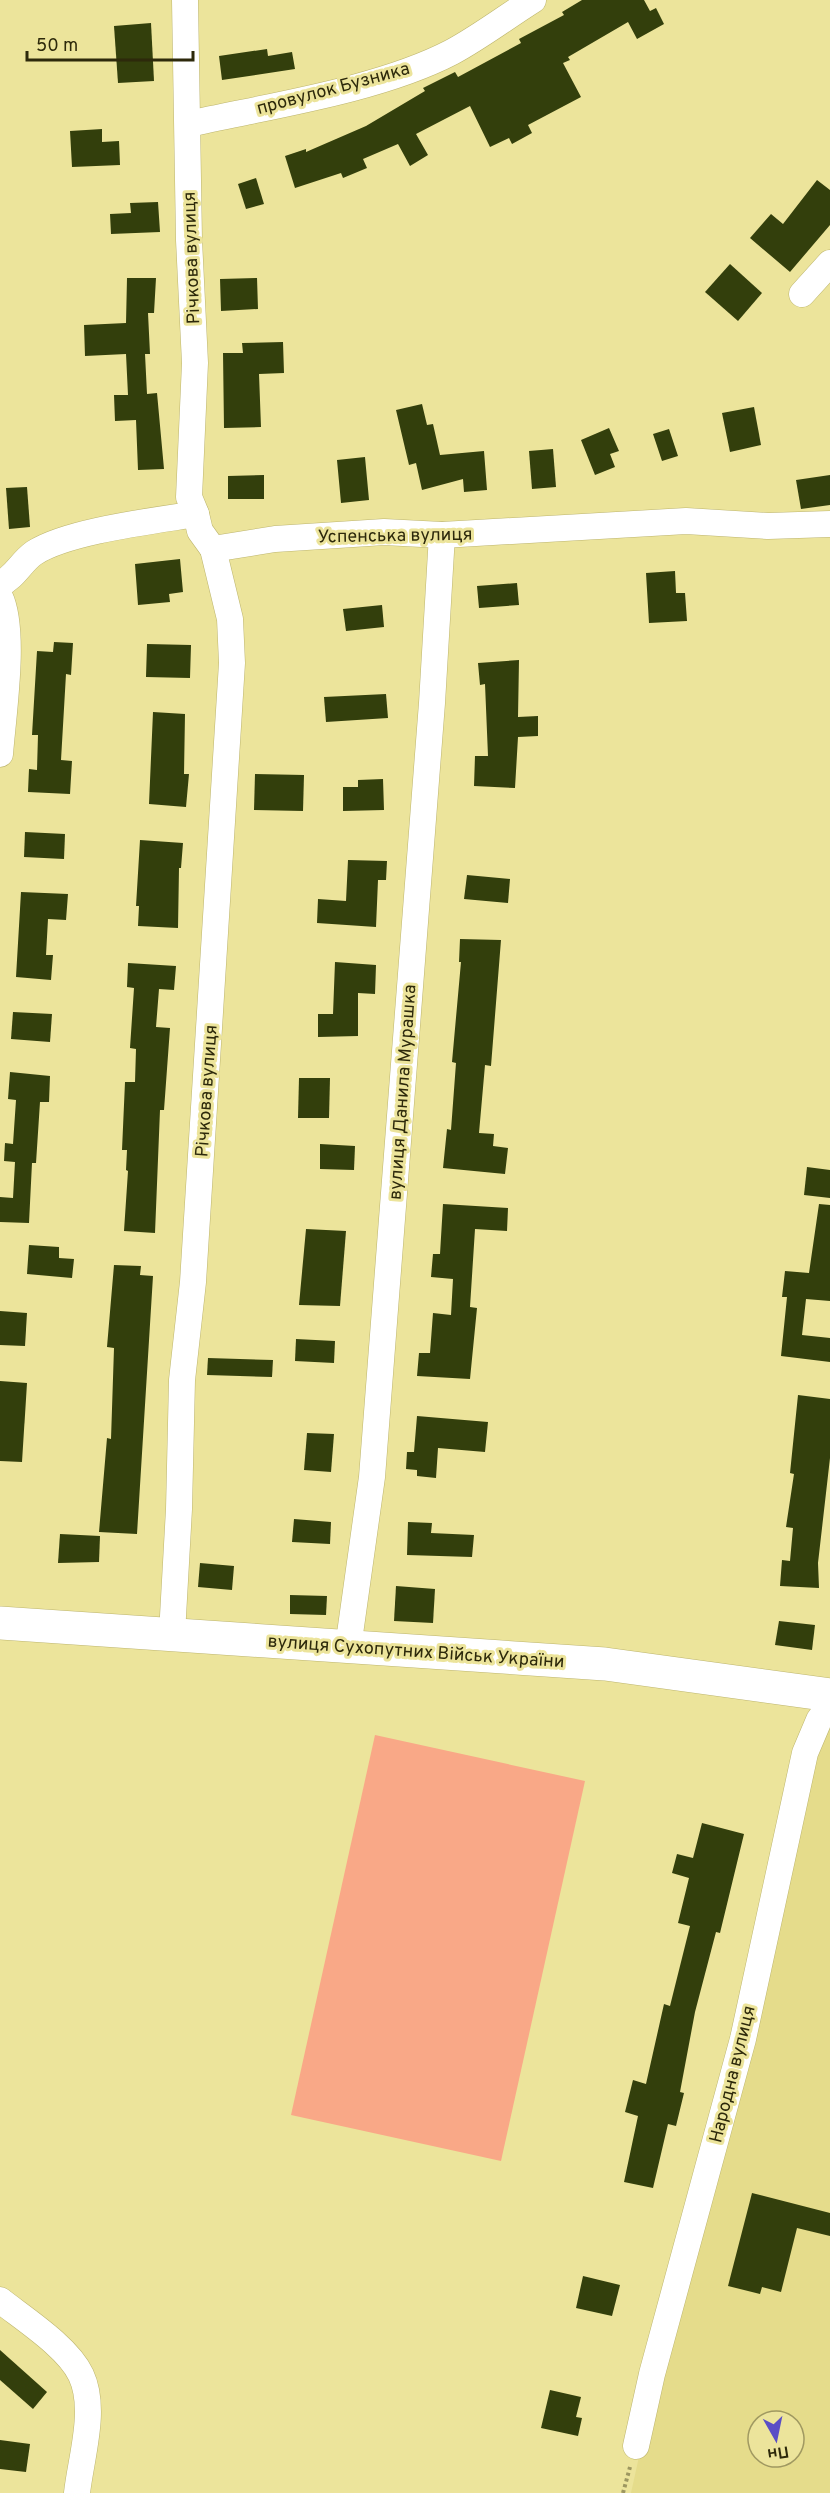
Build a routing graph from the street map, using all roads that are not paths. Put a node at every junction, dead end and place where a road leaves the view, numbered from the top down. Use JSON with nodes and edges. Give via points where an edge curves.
{"nodes":[{"id":1,"x":185,"y":0,"type":"edge"},
{"id":2,"x":533,"y":0,"type":"edge"},
{"id":3,"x":188,"y":124,"type":"junction"},
{"id":4,"x":830,"y":263,"type":"edge"},
{"id":5,"x":802,"y":294,"type":"dead end"},
{"id":6,"x":196,"y":514,"type":"junction"},
{"id":7,"x":830,"y":524,"type":"edge"},
{"id":8,"x":442,"y":535,"type":"junction"},
{"id":9,"x":213,"y":549,"type":"junction"},
{"id":10,"x":0,"y":584,"type":"edge"},
{"id":11,"x":0,"y":597,"type":"edge"},
{"id":12,"x":0,"y":754,"type":"edge"},
{"id":13,"x":0,"y":1623,"type":"edge"},
{"id":14,"x":172,"y":1634,"type":"junction"},
{"id":15,"x":348,"y":1648,"type":"junction"},
{"id":16,"x":830,"y":1695,"type":"edge"},
{"id":17,"x":830,"y":1705,"type":"edge"},
{"id":18,"x":0,"y":2300,"type":"edge"},
{"id":19,"x":636,"y":2446,"type":"dead end"},
{"id":20,"x":77,"y":2493,"type":"edge"}],
"edges":[{"from":1,"to":3,"type":"street","name":"Річкова вулиця"},
{"from":2,"to":3,"type":"street","name":"провулок Бузника","via":[[451,52],[388,77]]},
{"from":3,"to":6,"type":"street","name":"Річкова вулиця","via":[[195,363],[189,497]]},
{"from":4,"to":5,"type":"street"},
{"from":6,"to":9,"type":"street","via":[[200,531]]},
{"from":6,"to":10,"type":"street","via":[[53,544],[32,554],[10,579]]},
{"from":7,"to":8,"type":"street","name":"Успенська вулиця","via":[[768,526],[686,521]]},
{"from":8,"to":9,"type":"street","name":"Успенська вулиця","via":[[384,532],[275,539]]},
{"from":8,"to":15,"type":"street","name":"вулиця Данила Мурашка","via":[[373,1465]]},
{"from":9,"to":14,"type":"street","name":"Річкова вулиця","via":[[230,619],[232,663],[194,1282],[182,1380]]},
{"from":11,"to":12,"type":"street","via":[[7,645]]},
{"from":13,"to":14,"type":"street","name":"вулиця Сухопутних Військ України"},
{"from":14,"to":15,"type":"street","name":"вулиця Сухопутних Військ України"},
{"from":15,"to":16,"type":"street","name":"вулиця Сухопутних Військ України","via":[[605,1664]]},
{"from":17,"to":19,"type":"street","name":"Народна вулиця","via":[[805,1753],[743,2039]]},
{"from":18,"to":20,"type":"street","via":[[68,2356],[81,2374],[87,2416]]}]}
